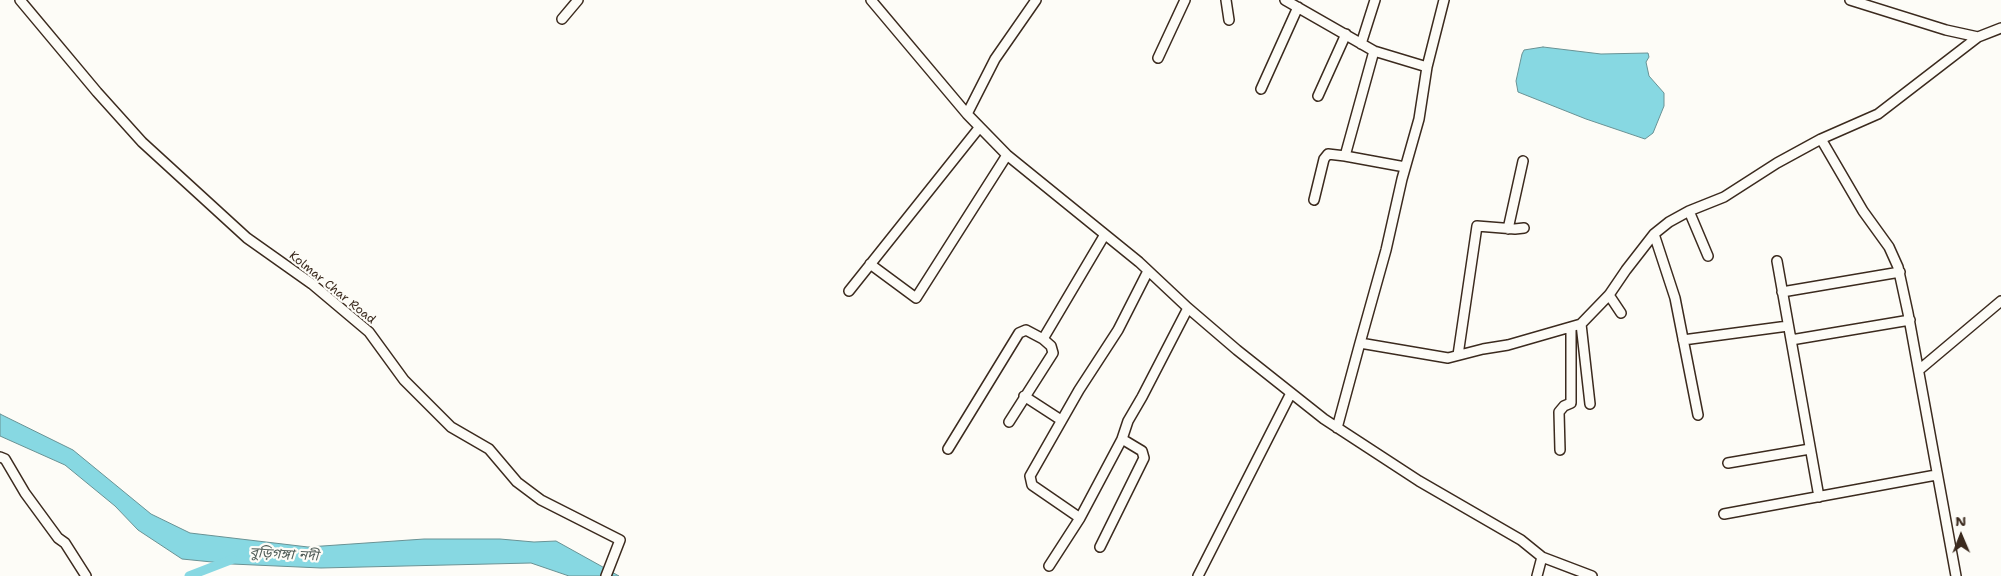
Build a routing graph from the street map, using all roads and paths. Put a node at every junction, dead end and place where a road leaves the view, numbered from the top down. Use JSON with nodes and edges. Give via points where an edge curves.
{"nodes":[{"id":1,"x":20,"y":0,"type":"edge"},
{"id":2,"x":578,"y":0,"type":"edge"},
{"id":3,"x":871,"y":0,"type":"edge"},
{"id":4,"x":1036,"y":0,"type":"edge"},
{"id":5,"x":1185,"y":0,"type":"edge"},
{"id":6,"x":1226,"y":0,"type":"edge"},
{"id":7,"x":1285,"y":0,"type":"edge"},
{"id":8,"x":1375,"y":0,"type":"edge"},
{"id":9,"x":1444,"y":0,"type":"edge"},
{"id":10,"x":1850,"y":0,"type":"edge"},
{"id":11,"x":1298,"y":8,"type":"junction"},
{"id":12,"x":562,"y":19,"type":"dead end"},
{"id":13,"x":1229,"y":20,"type":"dead end"},
{"id":14,"x":2001,"y":28,"type":"edge"},
{"id":15,"x":1346,"y":34,"type":"junction"},
{"id":16,"x":1978,"y":37,"type":"junction"},
{"id":17,"x":1361,"y":44,"type":"junction"},
{"id":18,"x":1374,"y":51,"type":"junction"},
{"id":19,"x":1158,"y":58,"type":"dead end"},
{"id":20,"x":1427,"y":67,"type":"junction"},
{"id":21,"x":1261,"y":89,"type":"dead end"},
{"id":22,"x":1318,"y":96,"type":"dead end"},
{"id":23,"x":967,"y":114,"type":"junction"},
{"id":24,"x":979,"y":128,"type":"junction"},
{"id":25,"x":1821,"y":139,"type":"junction"},
{"id":26,"x":1007,"y":155,"type":"junction"},
{"id":27,"x":1345,"y":156,"type":"junction"},
{"id":28,"x":1524,"y":161,"type":"dead end"},
{"id":29,"x":1405,"y":168,"type":"junction"},
{"id":30,"x":1314,"y":200,"type":"dead end"},
{"id":31,"x":1689,"y":211,"type":"junction"},
{"id":32,"x":1524,"y":228,"type":"dead end"},
{"id":33,"x":1508,"y":229,"type":"junction"},
{"id":34,"x":1654,"y":234,"type":"junction"},
{"id":35,"x":1104,"y":236,"type":"junction"},
{"id":36,"x":1708,"y":256,"type":"dead end"},
{"id":37,"x":1777,"y":261,"type":"dead end"},
{"id":38,"x":870,"y":264,"type":"junction"},
{"id":39,"x":1148,"y":270,"type":"junction"},
{"id":40,"x":1900,"y":272,"type":"junction"},
{"id":41,"x":849,"y":291,"type":"dead end"},
{"id":42,"x":1782,"y":292,"type":"junction"},
{"id":43,"x":1610,"y":296,"type":"junction"},
{"id":44,"x":2001,"y":301,"type":"edge"},
{"id":45,"x":1188,"y":308,"type":"junction"},
{"id":46,"x":1621,"y":313,"type":"dead end"},
{"id":47,"x":1910,"y":320,"type":"junction"},
{"id":48,"x":1581,"y":324,"type":"junction"},
{"id":49,"x":1788,"y":326,"type":"junction"},
{"id":50,"x":1571,"y":327,"type":"junction"},
{"id":51,"x":1044,"y":339,"type":"junction"},
{"id":52,"x":1683,"y":340,"type":"junction"},
{"id":53,"x":1791,"y":340,"type":"junction"},
{"id":54,"x":1360,"y":343,"type":"junction"},
{"id":55,"x":1458,"y":356,"type":"junction"},
{"id":56,"x":1919,"y":370,"type":"junction"},
{"id":57,"x":1291,"y":392,"type":"junction"},
{"id":58,"x":1024,"y":396,"type":"junction"},
{"id":59,"x":1590,"y":404,"type":"dead end"},
{"id":60,"x":1698,"y":415,"type":"dead end"},
{"id":61,"x":1061,"y":420,"type":"junction"},
{"id":62,"x":1009,"y":422,"type":"dead end"},
{"id":63,"x":1337,"y":428,"type":"junction"},
{"id":64,"x":1122,"y":439,"type":"junction"},
{"id":65,"x":948,"y":449,"type":"dead end"},
{"id":66,"x":1810,"y":449,"type":"junction"},
{"id":67,"x":1560,"y":450,"type":"dead end"},
{"id":68,"x":0,"y":457,"type":"edge"},
{"id":69,"x":1728,"y":463,"type":"dead end"},
{"id":70,"x":1936,"y":475,"type":"junction"},
{"id":71,"x":1819,"y":497,"type":"junction"},
{"id":72,"x":1724,"y":514,"type":"dead end"},
{"id":73,"x":1080,"y":518,"type":"junction"},
{"id":74,"x":1100,"y":547,"type":"dead end"},
{"id":75,"x":1542,"y":557,"type":"junction"},
{"id":76,"x":1049,"y":566,"type":"dead end"},
{"id":77,"x":86,"y":576,"type":"edge"},
{"id":78,"x":606,"y":576,"type":"edge"},
{"id":79,"x":1198,"y":576,"type":"edge"},
{"id":80,"x":1537,"y":576,"type":"edge"},
{"id":81,"x":1592,"y":576,"type":"edge"},
{"id":82,"x":1956,"y":576,"type":"edge"}],
"edges":[{"from":1,"to":78,"type":"street","name":"Kolmar Char Road","via":[[142,142],[247,238],[312,284],[369,332],[404,380],[451,427],[489,449],[517,482],[541,500],[620,540]]},
{"from":2,"to":12,"type":"street"},
{"from":3,"to":23,"type":"street"},
{"from":4,"to":23,"type":"street","via":[[996,59]]},
{"from":5,"to":19,"type":"street"},
{"from":6,"to":13,"type":"street"},
{"from":7,"to":11,"type":"street"},
{"from":8,"to":17,"type":"street"},
{"from":9,"to":20,"type":"street"},
{"from":10,"to":16,"type":"street"},
{"from":11,"to":15,"type":"street"},
{"from":11,"to":21,"type":"street"},
{"from":14,"to":16,"type":"street"},
{"from":15,"to":17,"type":"street"},
{"from":15,"to":22,"type":"street"},
{"from":16,"to":25,"type":"street","via":[[1878,114]]},
{"from":17,"to":18,"type":"street"},
{"from":18,"to":20,"type":"street"},
{"from":18,"to":27,"type":"street"},
{"from":20,"to":29,"type":"street","via":[[1419,119]]},
{"from":23,"to":24,"type":"street"},
{"from":24,"to":26,"type":"street"},
{"from":24,"to":38,"type":"street"},
{"from":25,"to":31,"type":"street","via":[[1724,197]]},
{"from":25,"to":40,"type":"street","via":[[1863,211],[1889,247]]},
{"from":26,"to":35,"type":"street"},
{"from":26,"to":38,"type":"street","via":[[916,298]]},
{"from":27,"to":29,"type":"street"},
{"from":27,"to":30,"type":"street","via":[[1325,156]]},
{"from":28,"to":33,"type":"street"},
{"from":29,"to":54,"type":"street"},
{"from":31,"to":34,"type":"street"},
{"from":31,"to":36,"type":"street"},
{"from":32,"to":33,"type":"street"},
{"from":33,"to":55,"type":"street","via":[[1477,226]]},
{"from":34,"to":43,"type":"street"},
{"from":34,"to":52,"type":"street","via":[[1675,298]]},
{"from":35,"to":39,"type":"street"},
{"from":35,"to":51,"type":"street"},
{"from":37,"to":42,"type":"street"},
{"from":38,"to":41,"type":"street"},
{"from":39,"to":45,"type":"street"},
{"from":39,"to":61,"type":"street","via":[[1118,330]]},
{"from":40,"to":42,"type":"street"},
{"from":40,"to":47,"type":"street"},
{"from":42,"to":49,"type":"street"},
{"from":43,"to":46,"type":"street"},
{"from":43,"to":48,"type":"street"},
{"from":44,"to":56,"type":"street"},
{"from":45,"to":57,"type":"street"},
{"from":45,"to":64,"type":"street","via":[[1128,421]]},
{"from":47,"to":53,"type":"street"},
{"from":47,"to":56,"type":"street"},
{"from":48,"to":50,"type":"street"},
{"from":48,"to":59,"type":"street"},
{"from":49,"to":52,"type":"street"},
{"from":49,"to":53,"type":"street"},
{"from":50,"to":55,"type":"street"},
{"from":50,"to":67,"type":"street","via":[[1571,403],[1559,412]]},
{"from":51,"to":58,"type":"street","via":[[1053,353]]},
{"from":51,"to":65,"type":"street","via":[[1026,330],[1019,333]]},
{"from":52,"to":60,"type":"street"},
{"from":53,"to":66,"type":"street"},
{"from":54,"to":55,"type":"street","via":[[1448,358]]},
{"from":54,"to":63,"type":"street"},
{"from":56,"to":70,"type":"street"},
{"from":57,"to":63,"type":"street"},
{"from":57,"to":79,"type":"street"},
{"from":58,"to":61,"type":"street"},
{"from":58,"to":62,"type":"street"},
{"from":61,"to":73,"type":"street","via":[[1030,480],[1032,486]]},
{"from":63,"to":75,"type":"street","via":[[1418,481],[1521,540]]},
{"from":64,"to":73,"type":"street"},
{"from":64,"to":74,"type":"street","via":[[1142,451],[1144,458]]},
{"from":66,"to":69,"type":"street"},
{"from":66,"to":71,"type":"street"},
{"from":68,"to":77,"type":"street"},
{"from":70,"to":71,"type":"street"},
{"from":70,"to":82,"type":"street"},
{"from":71,"to":72,"type":"street"},
{"from":73,"to":76,"type":"street"},
{"from":75,"to":80,"type":"street"},
{"from":75,"to":81,"type":"street"}]}
